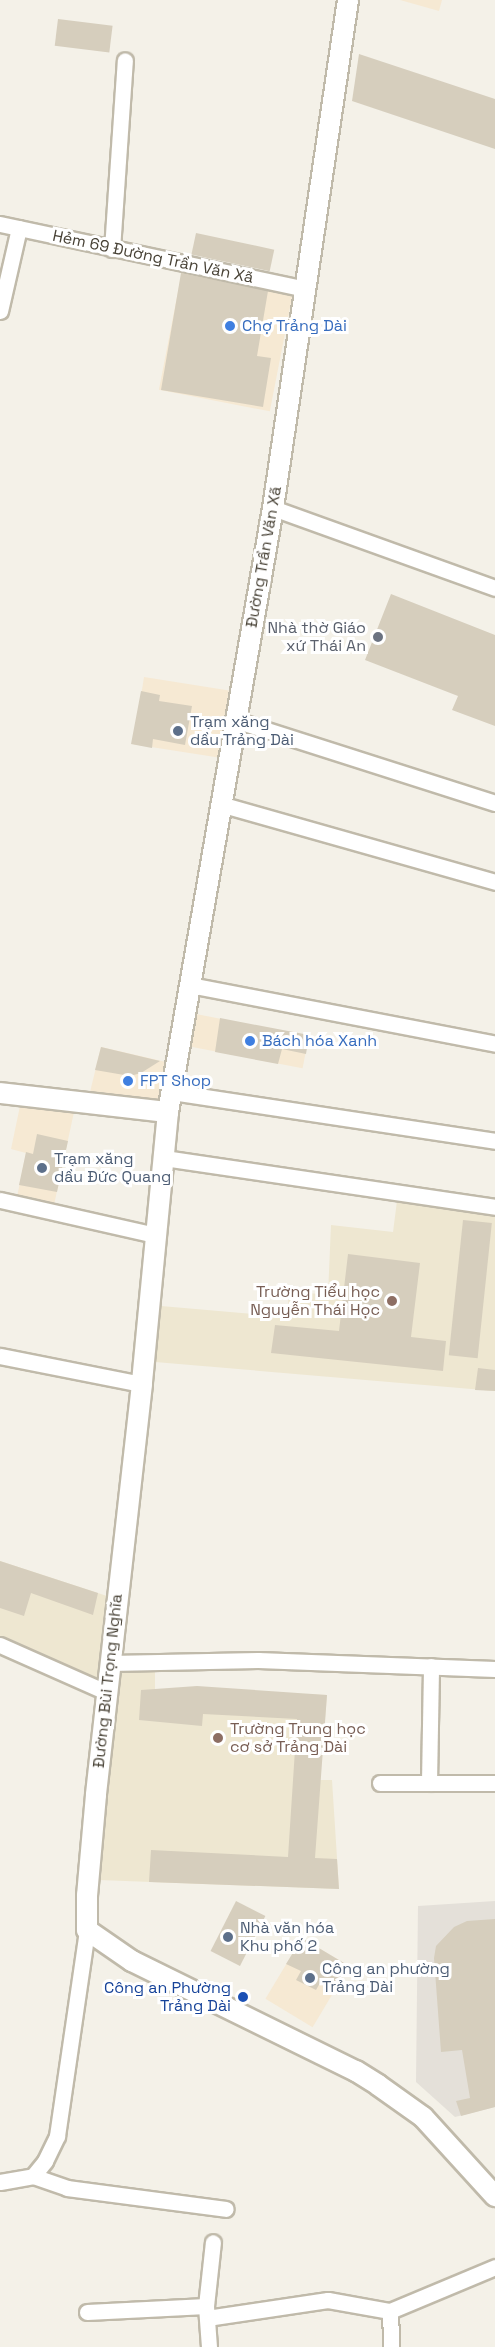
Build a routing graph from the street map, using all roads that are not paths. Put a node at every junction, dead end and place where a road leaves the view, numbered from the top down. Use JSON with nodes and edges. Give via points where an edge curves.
{"nodes":[{"id":1,"x":348,"y":0,"type":"edge"},
{"id":2,"x":125,"y":60,"type":"dead end"},
{"id":3,"x":0,"y":224,"type":"edge"},
{"id":4,"x":19,"y":228,"type":"junction"},
{"id":5,"x":111,"y":249,"type":"junction"},
{"id":6,"x":305,"y":288,"type":"junction"},
{"id":7,"x":0,"y":311,"type":"edge"},
{"id":8,"x":273,"y":508,"type":"junction"},
{"id":9,"x":495,"y":588,"type":"edge"},
{"id":10,"x":235,"y":720,"type":"junction"},
{"id":11,"x":495,"y":803,"type":"edge"},
{"id":12,"x":220,"y":804,"type":"junction"},
{"id":13,"x":495,"y":882,"type":"edge"},
{"id":14,"x":190,"y":985,"type":"junction"},
{"id":15,"x":495,"y":1044,"type":"edge"},
{"id":16,"x":172,"y":1092,"type":"junction"},
{"id":17,"x":0,"y":1093,"type":"edge"},
{"id":18,"x":168,"y":1112,"type":"junction"},
{"id":19,"x":495,"y":1141,"type":"edge"},
{"id":20,"x":164,"y":1158,"type":"junction"},
{"id":21,"x":0,"y":1200,"type":"edge"},
{"id":22,"x":495,"y":1207,"type":"edge"},
{"id":23,"x":155,"y":1235,"type":"junction"},
{"id":24,"x":0,"y":1356,"type":"edge"},
{"id":25,"x":142,"y":1384,"type":"junction"},
{"id":26,"x":0,"y":1645,"type":"edge"},
{"id":27,"x":111,"y":1663,"type":"junction"},
{"id":28,"x":431,"y":1666,"type":"junction"},
{"id":29,"x":495,"y":1669,"type":"edge"},
{"id":30,"x":106,"y":1692,"type":"junction"},
{"id":31,"x":380,"y":1783,"type":"dead end"},
{"id":32,"x":429,"y":1783,"type":"junction"},
{"id":33,"x":495,"y":1783,"type":"edge"},
{"id":34,"x":87,"y":1930,"type":"junction"},
{"id":35,"x":33,"y":2176,"type":"junction"},
{"id":36,"x":0,"y":2182,"type":"edge"},
{"id":37,"x":495,"y":2196,"type":"edge"},
{"id":38,"x":226,"y":2209,"type":"dead end"},
{"id":39,"x":213,"y":2242,"type":"dead end"},
{"id":40,"x":495,"y":2266,"type":"edge"},
{"id":41,"x":390,"y":2311,"type":"junction"},
{"id":42,"x":87,"y":2312,"type":"dead end"},
{"id":43,"x":206,"y":2312,"type":"junction"},
{"id":44,"x":209,"y":2347,"type":"edge"},
{"id":45,"x":391,"y":2347,"type":"edge"}],
"edges":[{"from":1,"to":6,"type":"street","name":"Đường Trần Văn Xã"},
{"from":2,"to":5,"type":"street"},
{"from":3,"to":4,"type":"street","name":"Hẻm 69 Đường Trần Văn Xã"},
{"from":4,"to":5,"type":"street","name":"Hẻm 69 Đường Trần Văn Xã"},
{"from":4,"to":7,"type":"street"},
{"from":5,"to":6,"type":"street","name":"Hẻm 69 Đường Trần Văn Xã"},
{"from":6,"to":8,"type":"street","name":"Đường Trần Văn Xã"},
{"from":8,"to":9,"type":"street"},
{"from":8,"to":10,"type":"street","name":"Đường Trần Văn Xã"},
{"from":10,"to":11,"type":"street"},
{"from":10,"to":12,"type":"street","name":"Đường Trần Văn Xã"},
{"from":12,"to":13,"type":"street"},
{"from":12,"to":14,"type":"street","name":"Đường Trần Văn Xã"},
{"from":14,"to":15,"type":"street"},
{"from":14,"to":16,"type":"street","name":"Đường Trần Văn Xã"},
{"from":16,"to":18,"type":"street","name":"Đường Trần Văn Xã"},
{"from":16,"to":19,"type":"street"},
{"from":17,"to":18,"type":"street"},
{"from":18,"to":20,"type":"street","name":"Đường Bùi Trọng Nghĩa"},
{"from":20,"to":22,"type":"street"},
{"from":20,"to":23,"type":"street","name":"Đường Bùi Trọng Nghĩa"},
{"from":21,"to":23,"type":"street"},
{"from":23,"to":25,"type":"street","name":"Đường Bùi Trọng Nghĩa"},
{"from":24,"to":25,"type":"street"},
{"from":25,"to":27,"type":"street","name":"Đường Bùi Trọng Nghĩa"},
{"from":26,"to":30,"type":"street"},
{"from":27,"to":28,"type":"street","via":[[258,1660]]},
{"from":27,"to":30,"type":"street","name":"Đường Bùi Trọng Nghĩa"},
{"from":28,"to":29,"type":"street"},
{"from":28,"to":32,"type":"street"},
{"from":30,"to":34,"type":"street","name":"Đường Bùi Trọng Nghĩa"},
{"from":31,"to":32,"type":"street"},
{"from":32,"to":33,"type":"street"},
{"from":34,"to":35,"type":"street","via":[[57,2136]]},
{"from":34,"to":37,"type":"street","via":[[132,1960],[378,2085],[423,2117]]},
{"from":35,"to":36,"type":"street"},
{"from":35,"to":38,"type":"street","via":[[67,2188]]},
{"from":39,"to":43,"type":"street"},
{"from":40,"to":41,"type":"street"},
{"from":41,"to":43,"type":"street","via":[[328,2300]]},
{"from":41,"to":45,"type":"street"},
{"from":42,"to":43,"type":"street"},
{"from":43,"to":44,"type":"street"}]}
